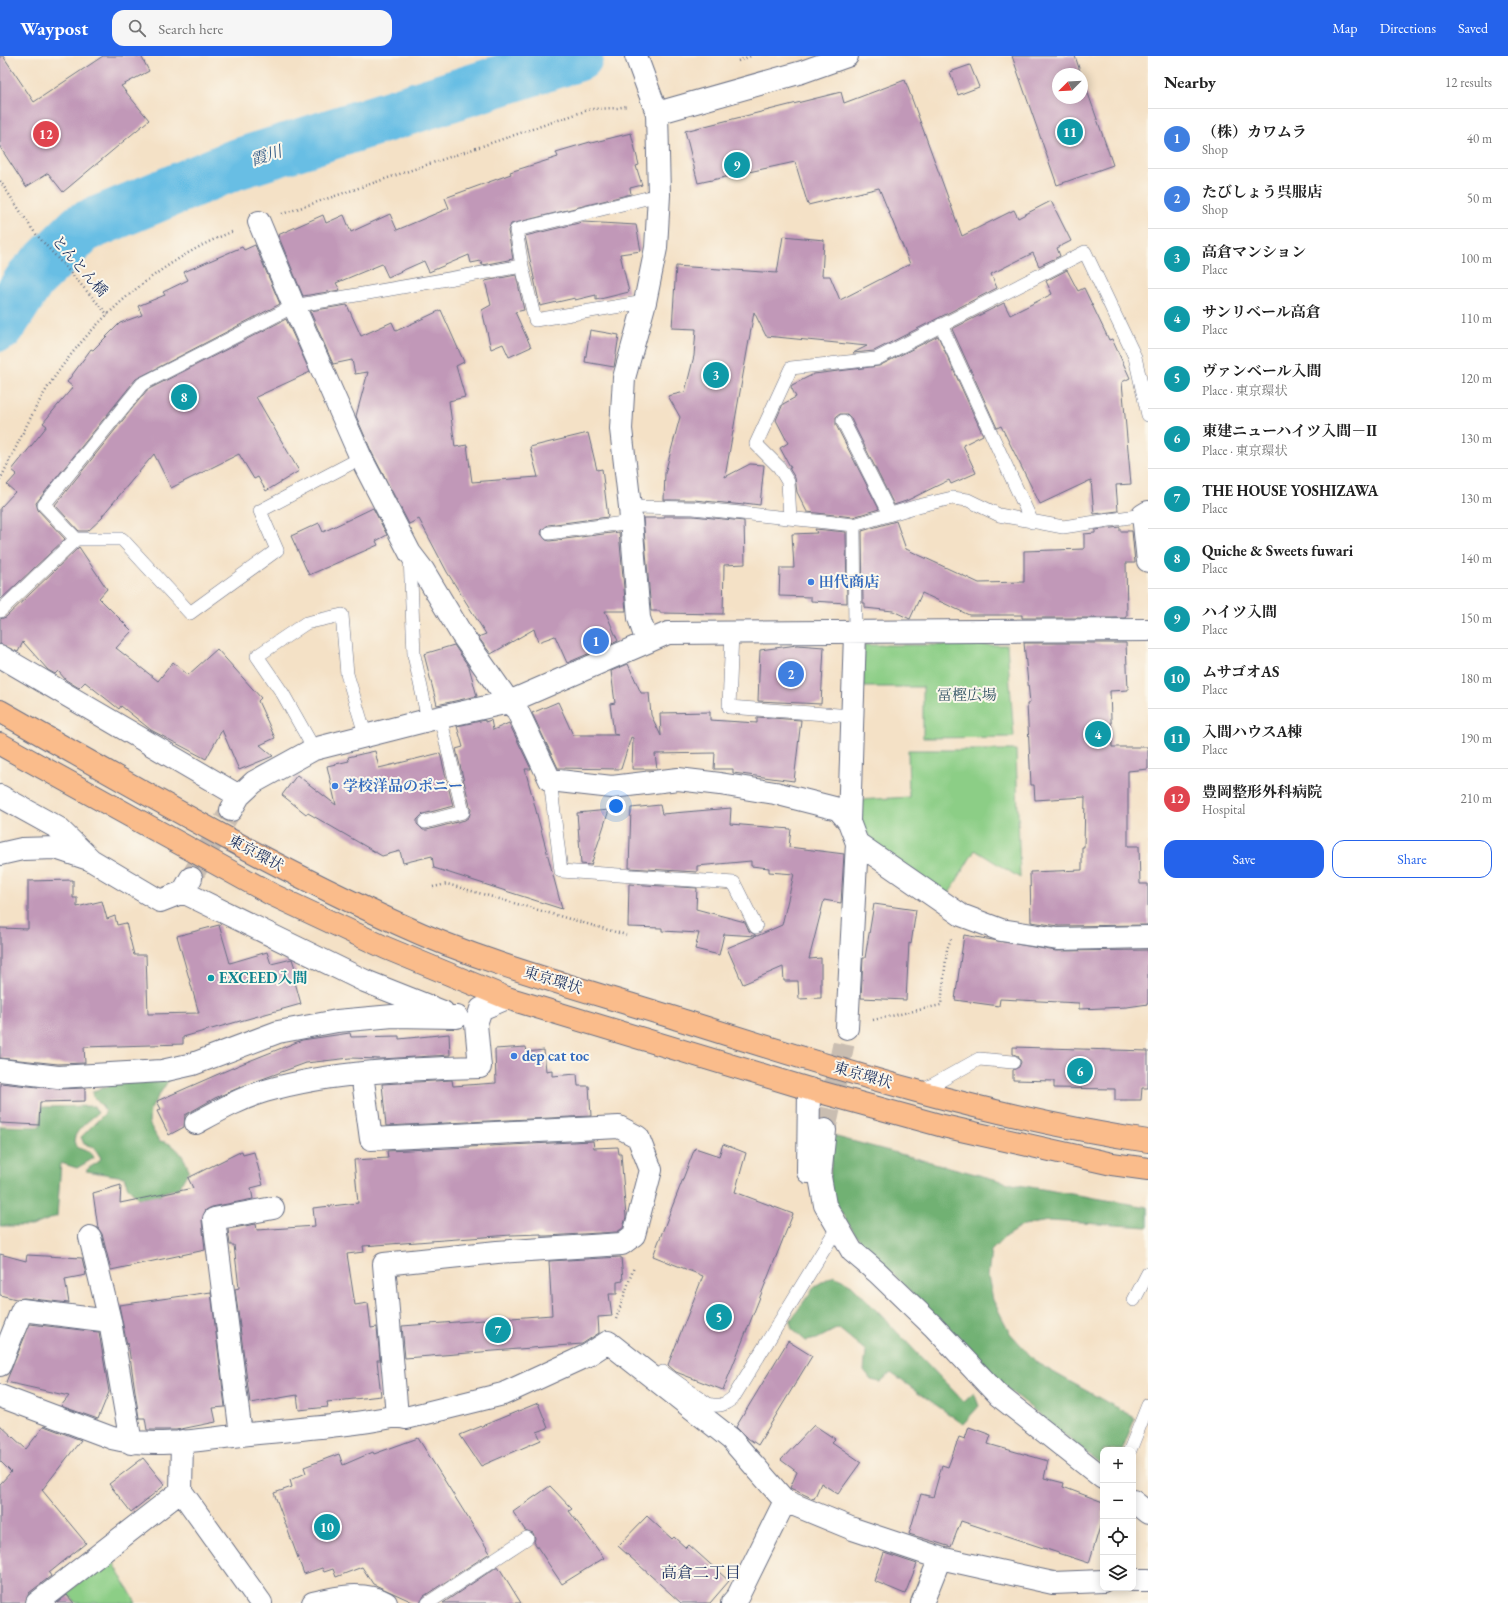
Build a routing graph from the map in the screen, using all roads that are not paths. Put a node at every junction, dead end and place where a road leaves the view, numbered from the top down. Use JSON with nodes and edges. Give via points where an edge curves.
{"nodes":[{"id":1,"x":636,"y":56,"type":"edge"},
{"id":2,"x":847,"y":56,"type":"edge"},
{"id":3,"x":653,"y":105,"type":"junction"},
{"id":4,"x":659,"y":194,"type":"junction"},
{"id":5,"x":259,"y":222,"type":"dead end"},
{"id":6,"x":522,"y":266,"type":"junction"},
{"id":7,"x":645,"y":302,"type":"junction"},
{"id":8,"x":294,"y":306,"type":"junction"},
{"id":9,"x":941,"y":325,"type":"junction"},
{"id":10,"x":1148,"y":415,"type":"edge"},
{"id":11,"x":843,"y":421,"type":"dead end"},
{"id":12,"x":361,"y":458,"type":"junction"},
{"id":13,"x":1145,"y":513,"type":"edge"},
{"id":14,"x":631,"y":514,"type":"junction"},
{"id":15,"x":890,"y":514,"type":"junction"},
{"id":16,"x":790,"y":518,"type":"junction"},
{"id":17,"x":1032,"y":522,"type":"junction"},
{"id":18,"x":854,"y":525,"type":"junction"},
{"id":19,"x":549,"y":533,"type":"dead end"},
{"id":20,"x":76,"y":539,"type":"junction"},
{"id":21,"x":410,"y":553,"type":"junction"},
{"id":22,"x":1148,"y":561,"type":"edge"},
{"id":23,"x":0,"y":611,"type":"edge"},
{"id":24,"x":1148,"y":630,"type":"edge"},
{"id":25,"x":732,"y":632,"type":"junction"},
{"id":26,"x":855,"y":633,"type":"junction"},
{"id":27,"x":647,"y":642,"type":"junction"},
{"id":28,"x":0,"y":656,"type":"edge"},
{"id":29,"x":509,"y":702,"type":"junction"},
{"id":30,"x":0,"y":711,"type":"edge"},
{"id":31,"x":852,"y":716,"type":"junction"},
{"id":32,"x":434,"y":719,"type":"junction"},
{"id":33,"x":366,"y":737,"type":"junction"},
{"id":34,"x":0,"y":744,"type":"edge"},
{"id":35,"x":314,"y":749,"type":"junction"},
{"id":36,"x":550,"y":780,"type":"junction"},
{"id":37,"x":0,"y":796,"type":"edge"},
{"id":38,"x":425,"y":822,"type":"dead end"},
{"id":39,"x":849,"y":822,"type":"junction"},
{"id":40,"x":857,"y":843,"type":"junction"},
{"id":41,"x":0,"y":854,"type":"edge"},
{"id":42,"x":91,"y":860,"type":"junction"},
{"id":43,"x":756,"y":926,"type":"dead end"},
{"id":44,"x":1148,"y":937,"type":"edge"},
{"id":45,"x":507,"y":998,"type":"junction"},
{"id":46,"x":467,"y":1021,"type":"junction"},
{"id":47,"x":847,"y":1026,"type":"tunnel mouth"},
{"id":48,"x":1013,"y":1062,"type":"dead end"},
{"id":49,"x":0,"y":1070,"type":"edge"},
{"id":50,"x":362,"y":1074,"type":"junction"},
{"id":51,"x":809,"y":1089,"type":"junction"},
{"id":52,"x":920,"y":1092,"type":"junction"},
{"id":53,"x":196,"y":1123,"type":"dead end"},
{"id":54,"x":825,"y":1130,"type":"tunnel mouth"},
{"id":55,"x":1148,"y":1141,"type":"edge"},
{"id":56,"x":1148,"y":1169,"type":"edge"},
{"id":57,"x":273,"y":1208,"type":"dead end"},
{"id":58,"x":834,"y":1233,"type":"junction"},
{"id":59,"x":90,"y":1237,"type":"dead end"},
{"id":60,"x":852,"y":1251,"type":"junction"},
{"id":61,"x":1148,"y":1273,"type":"edge"},
{"id":62,"x":1134,"y":1300,"type":"dead end"},
{"id":63,"x":110,"y":1321,"type":"junction"},
{"id":64,"x":0,"y":1366,"type":"edge"},
{"id":65,"x":663,"y":1372,"type":"dead end"},
{"id":66,"x":679,"y":1391,"type":"junction"},
{"id":67,"x":1,"y":1397,"type":"edge"},
{"id":68,"x":1148,"y":1405,"type":"edge"},
{"id":69,"x":398,"y":1416,"type":"junction"},
{"id":70,"x":241,"y":1435,"type":"junction"},
{"id":71,"x":182,"y":1442,"type":"junction"},
{"id":72,"x":131,"y":1443,"type":"junction"},
{"id":73,"x":1131,"y":1447,"type":"edge"},
{"id":74,"x":1100,"y":1476,"type":"edge"},
{"id":75,"x":181,"y":1491,"type":"junction"},
{"id":76,"x":785,"y":1501,"type":"junction"},
{"id":77,"x":1136,"y":1503,"type":"edge"},
{"id":78,"x":1148,"y":1513,"type":"edge"},
{"id":79,"x":527,"y":1538,"type":"dead end"},
{"id":80,"x":940,"y":1558,"type":"junction"},
{"id":81,"x":1136,"y":1580,"type":"edge"},
{"id":82,"x":1148,"y":1580,"type":"edge"},
{"id":83,"x":1100,"y":1581,"type":"edge"},
{"id":84,"x":37,"y":1603,"type":"edge"},
{"id":85,"x":262,"y":1603,"type":"edge"},
{"id":86,"x":313,"y":1603,"type":"edge"},
{"id":87,"x":386,"y":1603,"type":"edge"},
{"id":88,"x":428,"y":1603,"type":"edge"},
{"id":89,"x":732,"y":1603,"type":"edge"},
{"id":90,"x":922,"y":1603,"type":"edge"}],
"edges":[{"from":1,"to":3,"type":"street"},
{"from":2,"to":3,"type":"street","via":[[802,72]]},
{"from":3,"to":4,"type":"street"},
{"from":4,"to":6,"type":"lane","via":[[516,230]]},
{"from":4,"to":7,"type":"street","via":[[656,248]]},
{"from":5,"to":8,"type":"street"},
{"from":6,"to":7,"type":"lane","via":[[535,320]]},
{"from":6,"to":8,"type":"lane"},
{"from":7,"to":14,"type":"street","via":[[624,378],[621,429]]},
{"from":8,"to":12,"type":"street"},
{"from":8,"to":20,"type":"lane","via":[[142,384],[44,505]]},
{"from":9,"to":10,"type":"lane","via":[[1086,252],[1135,356]]},
{"from":9,"to":16,"type":"lane","via":[[876,359],[791,368],[756,444],[779,467],[788,482]]},
{"from":9,"to":17,"type":"lane"},
{"from":11,"to":15,"type":"lane"},
{"from":12,"to":20,"type":"lane","via":[[260,511],[277,550],[190,613],[122,539]]},
{"from":12,"to":21,"type":"street"},
{"from":13,"to":17,"type":"lane","via":[[1062,527]]},
{"from":13,"to":22,"type":"street"},
{"from":14,"to":16,"type":"lane","via":[[693,508]]},
{"from":14,"to":19,"type":"lane"},
{"from":14,"to":27,"type":"street","via":[[638,618]]},
{"from":15,"to":17,"type":"lane","via":[[952,498],[968,500],[999,514]]},
{"from":15,"to":18,"type":"lane"},
{"from":16,"to":18,"type":"lane"},
{"from":18,"to":26,"type":"lane"},
{"from":20,"to":23,"type":"lane"},
{"from":21,"to":29,"type":"street","via":[[462,635]]},
{"from":21,"to":32,"type":"lane","via":[[414,655]]},
{"from":24,"to":26,"type":"street"},
{"from":25,"to":26,"type":"street"},
{"from":25,"to":27,"type":"street","via":[[668,632]]},
{"from":25,"to":31,"type":"lane","via":[[729,707]]},
{"from":26,"to":31,"type":"street"},
{"from":27,"to":29,"type":"street"},
{"from":28,"to":35,"type":"street","via":[[235,803],[254,782]]},
{"from":29,"to":32,"type":"street"},
{"from":29,"to":36,"type":"street","via":[[517,710]]},
{"from":30,"to":52,"type":"highway","name":"東京環状","via":[[179,812],[288,870],[401,925],[495,962],[802,1058]]},
{"from":31,"to":39,"type":"street"},
{"from":32,"to":33,"type":"street"},
{"from":32,"to":38,"type":"lane","via":[[463,812]]},
{"from":33,"to":35,"type":"street"},
{"from":33,"to":35,"type":"lane","via":[[347,674],[342,616],[306,622],[257,656],[283,694]]},
{"from":34,"to":45,"type":"highway","name":"東京環状","via":[[273,895],[386,948]]},
{"from":36,"to":39,"type":"street","via":[[612,787],[678,779],[720,784],[775,793],[838,809]]},
{"from":36,"to":43,"type":"lane","via":[[561,871],[734,883]]},
{"from":37,"to":42,"type":"street","via":[[58,828]]},
{"from":39,"to":40,"type":"street"},
{"from":40,"to":44,"type":"street","via":[[961,915],[1001,930],[1058,939]]},
{"from":40,"to":47,"type":"street"},
{"from":41,"to":42,"type":"street","via":[[22,849],[56,848]]},
{"from":42,"to":46,"type":"street","via":[[160,901],[187,885],[365,981]]},
{"from":45,"to":46,"type":"street","via":[[481,1009]]},
{"from":45,"to":51,"type":"highway","name":"東京環状"},
{"from":46,"to":49,"type":"street","via":[[393,1016],[337,1021],[278,1032],[192,1064],[162,1070],[58,1076]]},
{"from":46,"to":50,"type":"street","via":[[480,1067],[385,1070]]},
{"from":48,"to":52,"type":"lane","via":[[979,1059]]},
{"from":50,"to":53,"type":"street","via":[[328,1077],[265,1091]]},
{"from":50,"to":69,"type":"street","via":[[371,1139],[619,1127],[638,1137],[651,1170],[634,1235],[622,1244],[497,1252],[384,1264]]},
{"from":51,"to":56,"type":"highway","name":"東京環状","via":[[943,1126],[1112,1164]]},
{"from":51,"to":58,"type":"street","via":[[809,1198],[816,1216]]},
{"from":52,"to":55,"type":"highway","name":"東京環状","via":[[1090,1131]]},
{"from":54,"to":60,"type":"street","via":[[820,1178],[825,1205]]},
{"from":57,"to":70,"type":"street","via":[[214,1219]]},
{"from":58,"to":60,"type":"street"},
{"from":58,"to":66,"type":"lane","via":[[733,1398],[724,1405],[715,1406]]},
{"from":59,"to":63,"type":"street"},
{"from":60,"to":74,"type":"street","via":[[878,1272],[998,1395]]},
{"from":61,"to":62,"type":"lane"},
{"from":63,"to":64,"type":"street","via":[[22,1310]]},
{"from":63,"to":72,"type":"street"},
{"from":65,"to":66,"type":"lane"},
{"from":66,"to":69,"type":"street","via":[[608,1342],[588,1355],[504,1394],[406,1418]]},
{"from":66,"to":76,"type":"street","via":[[731,1440]]},
{"from":67,"to":72,"type":"street"},
{"from":68,"to":73,"type":"lane"},
{"from":69,"to":70,"type":"street","via":[[367,1422]]},
{"from":70,"to":71,"type":"street"},
{"from":71,"to":72,"type":"street"},
{"from":71,"to":75,"type":"street"},
{"from":75,"to":84,"type":"street"},
{"from":75,"to":85,"type":"street"},
{"from":76,"to":80,"type":"street","via":[[853,1529]]},
{"from":76,"to":89,"type":"street","via":[[738,1596]]},
{"from":77,"to":78,"type":"street"},
{"from":79,"to":88,"type":"lane"},
{"from":80,"to":83,"type":"street","via":[[1052,1583]]},
{"from":80,"to":90,"type":"street"},
{"from":81,"to":82,"type":"street"},
{"from":86,"to":87,"type":"street","via":[[346,1595]]}]}
